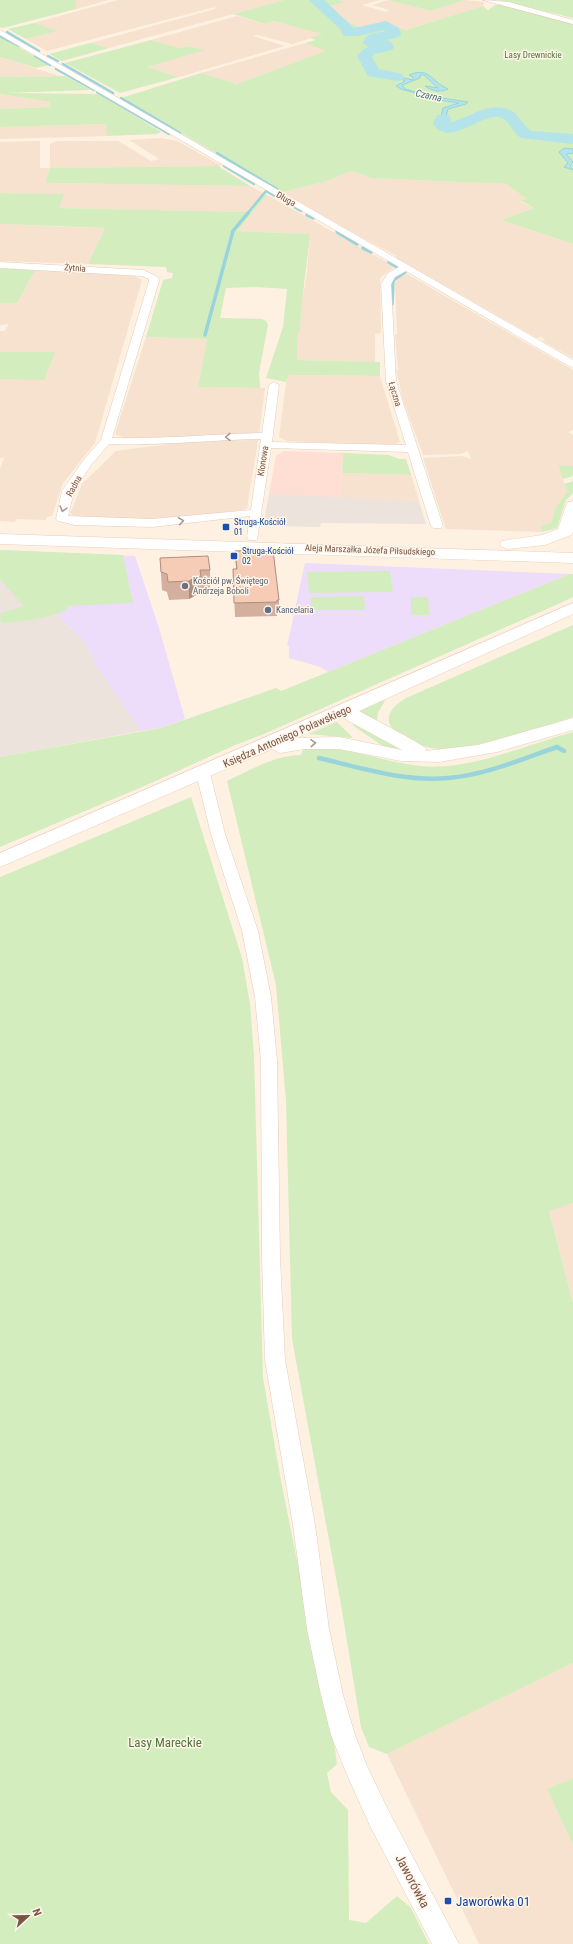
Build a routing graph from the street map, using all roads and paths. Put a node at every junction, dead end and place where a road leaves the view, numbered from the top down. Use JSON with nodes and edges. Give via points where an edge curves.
{"nodes":[{"id":1,"x":486,"y":0,"type":"edge"},
{"id":2,"x":573,"y":22,"type":"edge"},
{"id":3,"x":0,"y":32,"type":"edge"},
{"id":4,"x":0,"y":264,"type":"edge"},
{"id":5,"x":406,"y":268,"type":"junction"},
{"id":6,"x":149,"y":275,"type":"joint"},
{"id":7,"x":573,"y":364,"type":"edge"},
{"id":8,"x":274,"y":385,"type":"dead end"},
{"id":9,"x":106,"y":441,"type":"junction"},
{"id":10,"x":267,"y":441,"type":"junction"},
{"id":11,"x":414,"y":449,"type":"junction"},
{"id":12,"x":256,"y":513,"type":"junction"},
{"id":13,"x":571,"y":513,"type":"edge"},
{"id":14,"x":437,"y":526,"type":"dead end"},
{"id":15,"x":0,"y":530,"type":"edge"},
{"id":16,"x":253,"y":537,"type":"junction"},
{"id":17,"x":0,"y":539,"type":"edge"},
{"id":18,"x":481,"y":545,"type":"junction"},
{"id":19,"x":573,"y":549,"type":"edge"},
{"id":20,"x":573,"y":558,"type":"edge"},
{"id":21,"x":573,"y":608,"type":"edge"},
{"id":22,"x":429,"y":674,"type":"junction"},
{"id":23,"x":344,"y":711,"type":"junction"},
{"id":24,"x":573,"y":724,"type":"edge"},
{"id":25,"x":388,"y":745,"type":"junction"},
{"id":26,"x":234,"y":759,"type":"junction"},
{"id":27,"x":203,"y":773,"type":"junction"},
{"id":28,"x":0,"y":861,"type":"edge"},
{"id":29,"x":446,"y":1944,"type":"edge"}],
"edges":[{"from":1,"to":2,"type":"street"},
{"from":3,"to":5,"type":"street","name":"Długa"},
{"from":4,"to":6,"type":"street","name":"Żytnia"},
{"from":5,"to":7,"type":"street","name":"Długa"},
{"from":5,"to":11,"type":"street","name":"Łączna","via":[[388,278],[385,291],[391,381]]},
{"from":6,"to":9,"type":"street","name":"Radna","via":[[154,281]]},
{"from":8,"to":10,"type":"street","name":"Klonowa"},
{"from":10,"to":9,"type":"street","one_way":true,"via":[[207,437],[141,442]]},
{"from":9,"to":12,"type":"street","name":"Radna","one_way":true,"via":[[68,491],[61,517],[64,520],[165,523]]},
{"from":10,"to":11,"type":"street"},
{"from":10,"to":12,"type":"street","name":"Klonowa"},
{"from":11,"to":14,"type":"street","name":"Łączna"},
{"from":12,"to":16,"type":"street","name":"Klonowa"},
{"from":13,"to":18,"type":"main road","via":[[565,532],[551,539],[531,543]]},
{"from":15,"to":16,"type":"main road","name":"Aleja Marszałka Józefa Piłsudskiego"},
{"from":16,"to":18,"type":"main road","name":"Aleja Marszałka Józefa Piłsudskiego"},
{"from":17,"to":20,"type":"main road","name":"Aleja Marszałka Józefa Piłsudskiego"},
{"from":18,"to":19,"type":"main road","name":"Aleja Marszałka Józefa Piłsudskiego"},
{"from":21,"to":22,"type":"main road","name":"Księdza Antoniego Poławskiego"},
{"from":22,"to":23,"type":"main road","name":"Księdza Antoniego Poławskiego"},
{"from":22,"to":25,"type":"main road","via":[[384,707],[381,720]]},
{"from":23,"to":25,"type":"main road","via":[[344,720],[350,729]]},
{"from":23,"to":26,"type":"main road","name":"Księdza Antoniego Poławskiego"},
{"from":24,"to":25,"type":"main road","via":[[480,752],[448,756],[418,758]]},
{"from":26,"to":25,"type":"main road","one_way":true,"via":[[284,746],[313,742]]},
{"from":26,"to":27,"type":"main road","name":"Księdza Antoniego Poławskiego"},
{"from":27,"to":28,"type":"main road","name":"Księdza Antoniego Poławskiego"},
{"from":27,"to":29,"type":"street","name":"Jaworówka","via":[[218,834],[250,931],[263,997],[269,1061],[275,1360],[304,1525],[318,1629],[343,1735],[379,1818]]}]}
